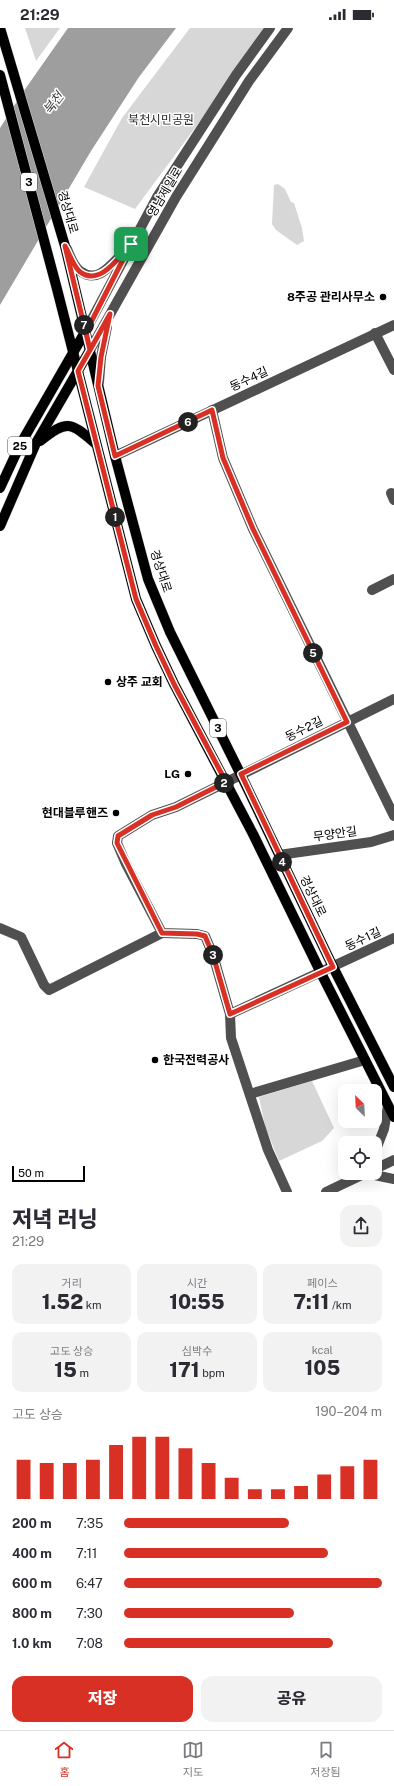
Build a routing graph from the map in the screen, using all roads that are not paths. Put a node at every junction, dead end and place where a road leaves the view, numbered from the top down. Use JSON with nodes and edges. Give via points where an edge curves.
{"nodes":[{"id":1,"x":0,"y":28,"type":"edge"},
{"id":2,"x":270,"y":28,"type":"edge"},
{"id":3,"x":288,"y":28,"type":"edge"},
{"id":4,"x":0,"y":75,"type":"edge"},
{"id":5,"x":131,"y":244,"type":"junction"},
{"id":6,"x":65,"y":246,"type":"junction"},
{"id":7,"x":110,"y":314,"type":"junction"},
{"id":8,"x":394,"y":325,"type":"edge"},
{"id":9,"x":86,"y":332,"type":"junction"},
{"id":10,"x":375,"y":333,"type":"junction"},
{"id":11,"x":90,"y":350,"type":"junction"},
{"id":12,"x":74,"y":352,"type":"junction"},
{"id":13,"x":394,"y":370,"type":"edge"},
{"id":14,"x":78,"y":371,"type":"junction"},
{"id":15,"x":98,"y":386,"type":"junction"},
{"id":16,"x":212,"y":410,"type":"junction"},
{"id":17,"x":36,"y":443,"type":"junction"},
{"id":18,"x":96,"y":444,"type":"junction"},
{"id":19,"x":115,"y":456,"type":"junction"},
{"id":20,"x":0,"y":488,"type":"edge"},
{"id":21,"x":0,"y":526,"type":"edge"},
{"id":22,"x":394,"y":579,"type":"edge"},
{"id":23,"x":372,"y":590,"type":"dead end"},
{"id":24,"x":394,"y":699,"type":"edge"},
{"id":25,"x":347,"y":722,"type":"junction"},
{"id":26,"x":241,"y":774,"type":"junction"},
{"id":27,"x":226,"y":782,"type":"junction"},
{"id":28,"x":394,"y":816,"type":"edge"},
{"id":29,"x":394,"y":835,"type":"edge"},
{"id":30,"x":279,"y":855,"type":"junction"},
{"id":31,"x":0,"y":928,"type":"edge"},
{"id":32,"x":162,"y":933,"type":"junction"},
{"id":33,"x":394,"y":938,"type":"edge"},
{"id":34,"x":333,"y":967,"type":"junction"},
{"id":35,"x":321,"y":973,"type":"junction"},
{"id":36,"x":230,"y":1014,"type":"junction"},
{"id":37,"x":365,"y":1060,"type":"junction"},
{"id":38,"x":394,"y":1088,"type":"edge"},
{"id":39,"x":250,"y":1094,"type":"junction"},
{"id":40,"x":388,"y":1106,"type":"junction"},
{"id":41,"x":394,"y":1117,"type":"edge"},
{"id":42,"x":382,"y":1136,"type":"edge"},
{"id":43,"x":394,"y":1160,"type":"edge"},
{"id":44,"x":382,"y":1166,"type":"edge"},
{"id":45,"x":382,"y":1177,"type":"edge"},
{"id":46,"x":394,"y":1179,"type":"edge"},
{"id":47,"x":351,"y":1180,"type":"edge"},
{"id":48,"x":287,"y":1192,"type":"edge"},
{"id":49,"x":326,"y":1192,"type":"edge"}],
"edges":[{"from":1,"to":6,"type":"main road","name":"경상대로","number":"3"},
{"from":2,"to":5,"type":"street","name":"영남제일로","via":[[184,153]]},
{"from":3,"to":7,"type":"street","name":"영남제일로","via":[[249,81],[176,197]]},
{"from":4,"to":12,"type":"main road","number":"3"},
{"from":5,"to":6,"type":"street","via":[[104,273],[91,276],[79,271]]},
{"from":5,"to":9,"type":"street","name":"영남제일로"},
{"from":6,"to":9,"type":"main road","name":"경상대로","number":"3"},
{"from":7,"to":11,"type":"street","name":"영남제일로"},
{"from":7,"to":15,"type":"street"},
{"from":8,"to":10,"type":"street","name":"동수4길"},
{"from":9,"to":11,"type":"main road","name":"경상대로","number":"3"},
{"from":9,"to":12,"type":"main road","name":"영남제일로"},
{"from":10,"to":13,"type":"street"},
{"from":10,"to":16,"type":"street","name":"동수4길"},
{"from":11,"to":14,"type":"main road","name":"영남제일로"},
{"from":11,"to":15,"type":"main road","name":"경상대로","number":"3"},
{"from":12,"to":14,"type":"main road","number":"3"},
{"from":12,"to":20,"type":"main road","name":"영남제일로","number":"25","via":[[20,444]]},
{"from":14,"to":17,"type":"main road","name":"영남제일로"},
{"from":14,"to":18,"type":"main road","number":"3"},
{"from":15,"to":19,"type":"main road","name":"경상대로","number":"3"},
{"from":16,"to":19,"type":"street","name":"동수4길"},
{"from":16,"to":25,"type":"street","via":[[223,458],[253,529]]},
{"from":17,"to":18,"type":"main road","via":[[58,428],[68,425],[77,427]]},
{"from":17,"to":21,"type":"main road","name":"영남제일로"},
{"from":18,"to":27,"type":"main road","number":"3","via":[[136,599],[174,684]]},
{"from":19,"to":26,"type":"main road","name":"경상대로","number":"3","via":[[148,579],[170,632]]},
{"from":22,"to":23,"type":"street"},
{"from":24,"to":25,"type":"street","name":"동수2길"},
{"from":25,"to":26,"type":"street","name":"동수2길"},
{"from":25,"to":28,"type":"street"},
{"from":26,"to":27,"type":"street","name":"동수2길"},
{"from":26,"to":30,"type":"main road","name":"경상대로","number":"3"},
{"from":27,"to":32,"type":"street","name":"동수2길","via":[[176,807],[152,815],[118,836],[117,843],[126,864]]},
{"from":27,"to":35,"type":"main road","number":"3"},
{"from":29,"to":30,"type":"street","name":"무양안길","via":[[371,842]]},
{"from":30,"to":34,"type":"main road","name":"경상대로","number":"3"},
{"from":31,"to":32,"type":"street","via":[[21,937],[44,985],[49,990]]},
{"from":32,"to":36,"type":"street","via":[[205,936]]},
{"from":33,"to":34,"type":"street","name":"동수1길"},
{"from":34,"to":35,"type":"street","name":"동수1길"},
{"from":34,"to":38,"type":"main road","name":"경상대로","number":"3"},
{"from":35,"to":36,"type":"street","name":"동수1길"},
{"from":35,"to":37,"type":"main road","number":"3"},
{"from":36,"to":39,"type":"street","via":[[231,1038]]},
{"from":37,"to":39,"type":"street"},
{"from":37,"to":40,"type":"main road","number":"3"},
{"from":39,"to":48,"type":"street","via":[[268,1150]]},
{"from":40,"to":41,"type":"main road","number":"3"},
{"from":40,"to":42,"type":"street"},
{"from":43,"to":44,"type":"street"},
{"from":45,"to":46,"type":"street"},
{"from":47,"to":49,"type":"street"}]}
